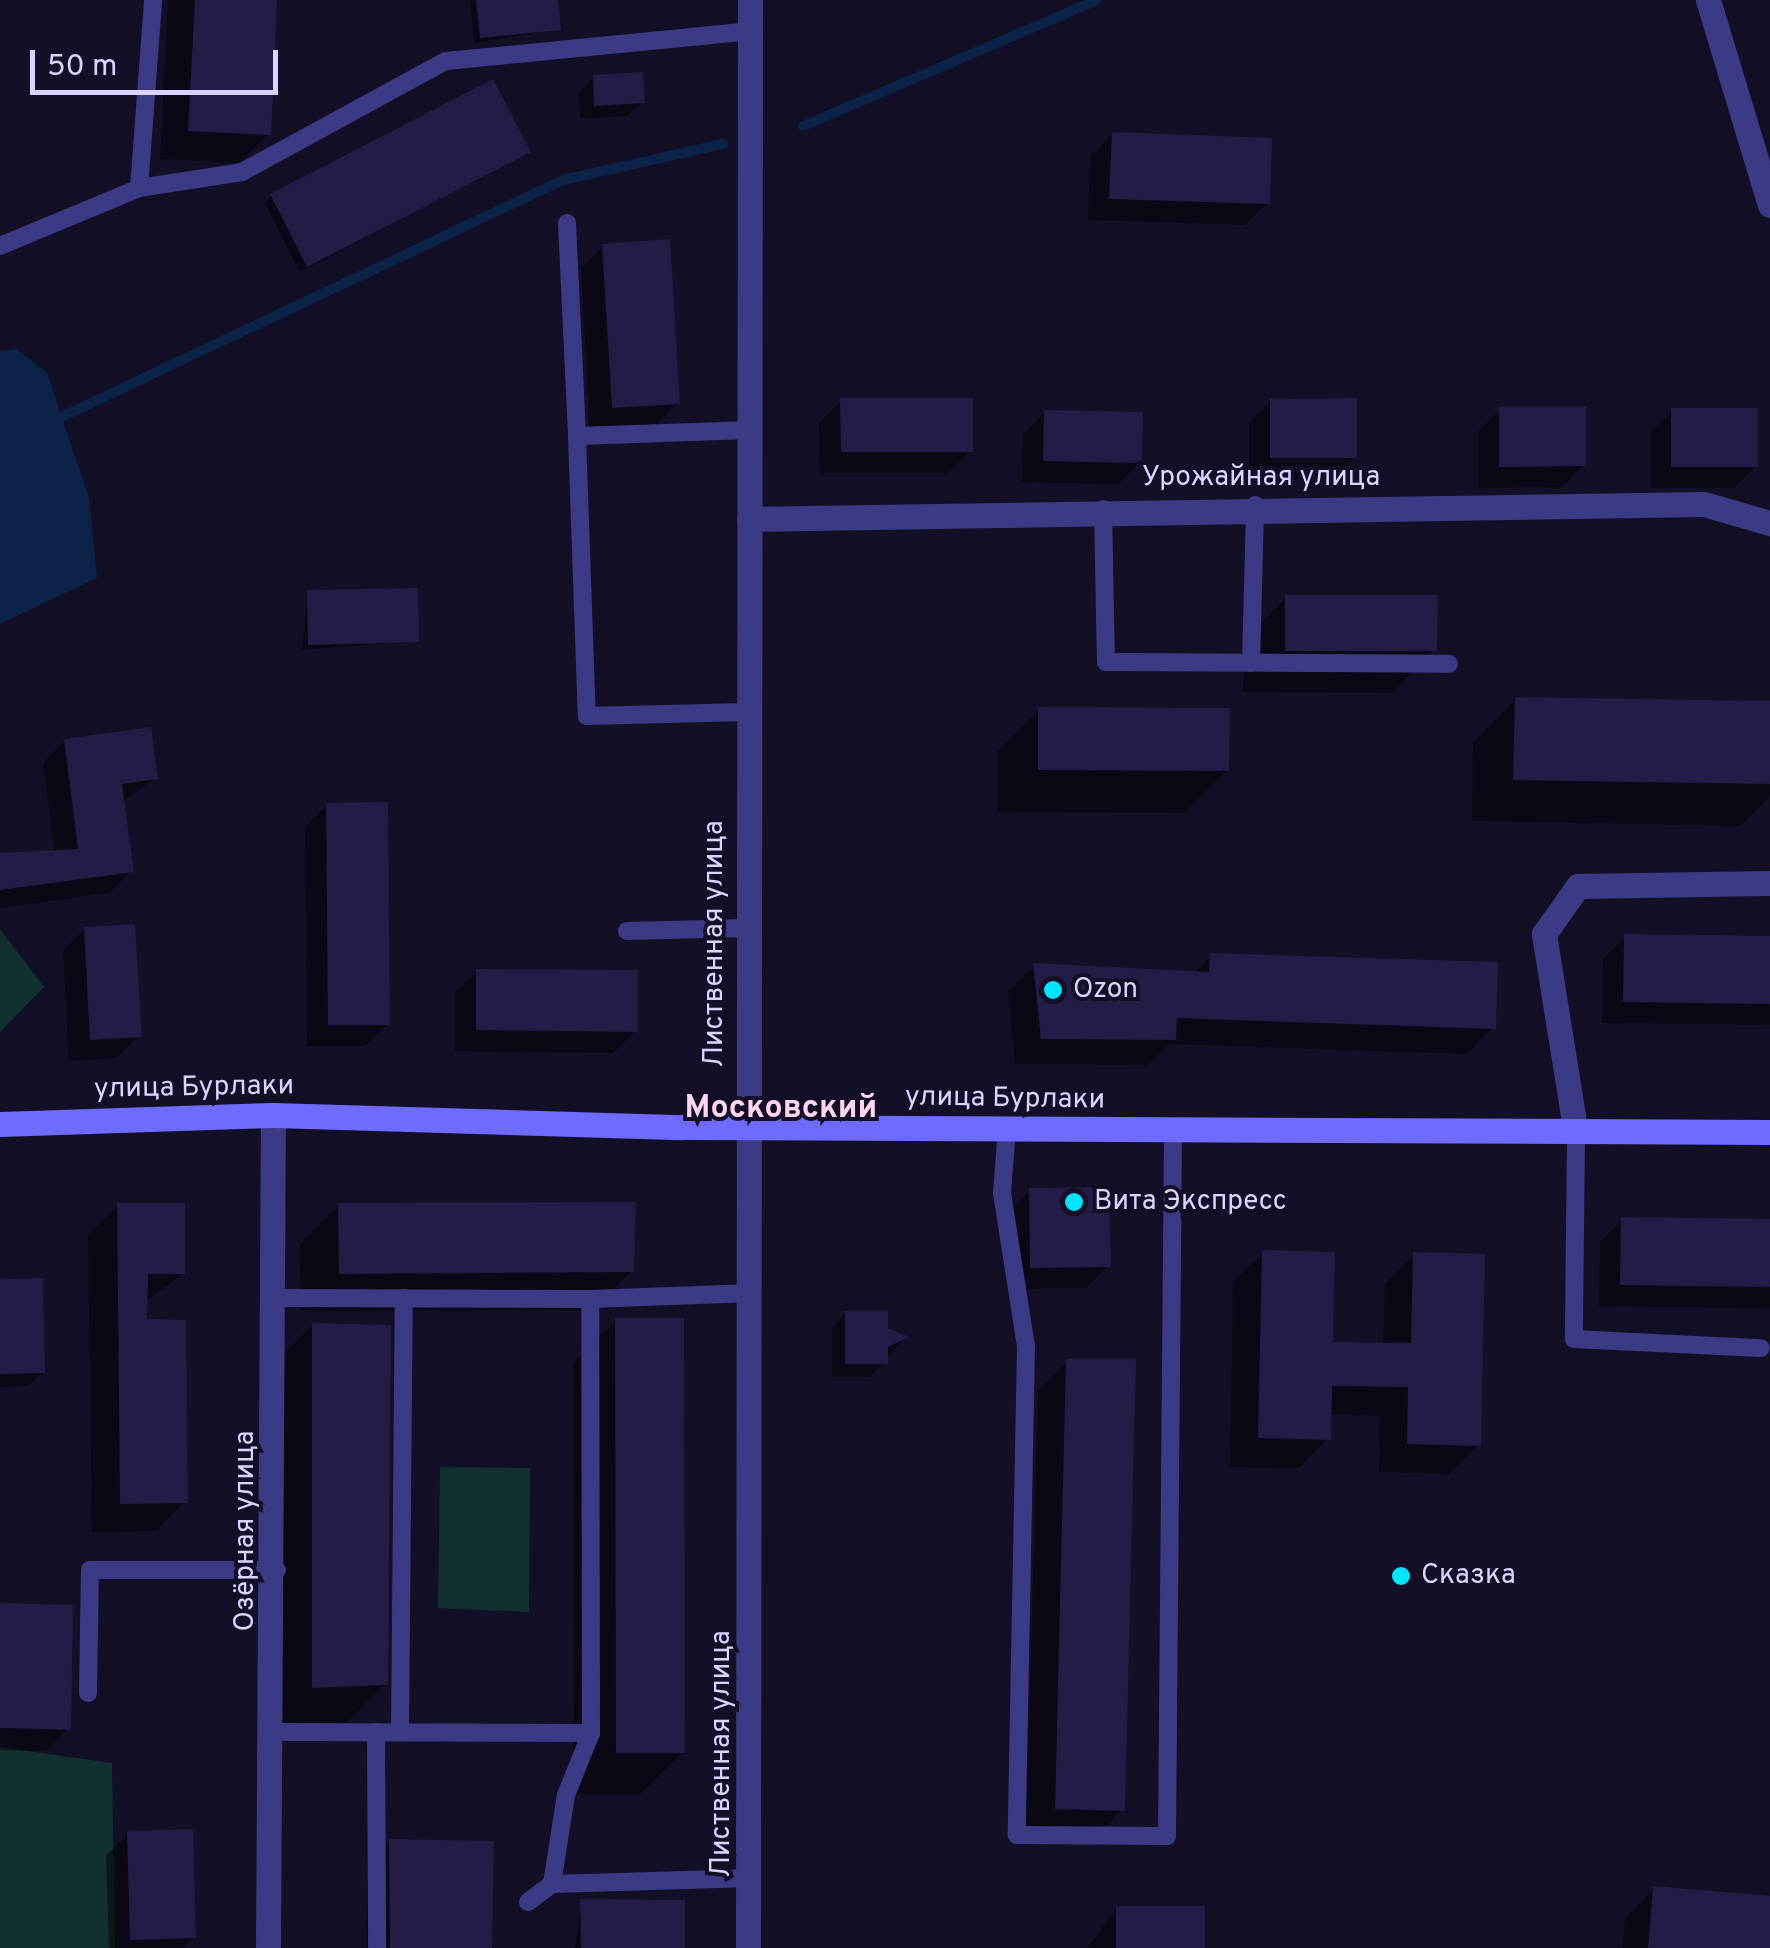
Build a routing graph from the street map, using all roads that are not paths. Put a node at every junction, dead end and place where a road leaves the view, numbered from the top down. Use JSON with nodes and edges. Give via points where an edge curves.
{"nodes":[{"id":1,"x":153,"y":0,"type":"edge"},
{"id":2,"x":750,"y":0,"type":"edge"},
{"id":3,"x":1708,"y":0,"type":"edge"},
{"id":4,"x":750,"y":31,"type":"junction"},
{"id":5,"x":140,"y":188,"type":"junction"},
{"id":6,"x":1770,"y":206,"type":"edge"},
{"id":7,"x":567,"y":222,"type":"dead end"},
{"id":8,"x":0,"y":246,"type":"edge"},
{"id":9,"x":750,"y":430,"type":"junction"},
{"id":10,"x":578,"y":436,"type":"junction"},
{"id":11,"x":1255,"y":505,"type":"junction"},
{"id":12,"x":1103,"y":509,"type":"junction"},
{"id":13,"x":750,"y":518,"type":"junction"},
{"id":14,"x":1770,"y":522,"type":"edge"},
{"id":15,"x":1252,"y":663,"type":"junction"},
{"id":16,"x":1449,"y":664,"type":"dead end"},
{"id":17,"x":746,"y":712,"type":"junction"},
{"id":18,"x":1770,"y":883,"type":"edge"},
{"id":19,"x":747,"y":928,"type":"junction"},
{"id":20,"x":627,"y":930,"type":"dead end"},
{"id":21,"x":273,"y":1115,"type":"junction"},
{"id":22,"x":0,"y":1124,"type":"edge"},
{"id":23,"x":747,"y":1126,"type":"junction"},
{"id":24,"x":1007,"y":1128,"type":"junction"},
{"id":25,"x":1173,"y":1131,"type":"junction"},
{"id":26,"x":1770,"y":1132,"type":"edge"},
{"id":27,"x":1576,"y":1134,"type":"junction"},
{"id":28,"x":752,"y":1293,"type":"junction"},
{"id":29,"x":276,"y":1298,"type":"junction"},
{"id":30,"x":404,"y":1298,"type":"junction"},
{"id":31,"x":590,"y":1299,"type":"junction"},
{"id":32,"x":1762,"y":1348,"type":"dead end"},
{"id":33,"x":277,"y":1570,"type":"junction"},
{"id":34,"x":88,"y":1693,"type":"dead end"},
{"id":35,"x":274,"y":1732,"type":"junction"},
{"id":36,"x":376,"y":1732,"type":"junction"},
{"id":37,"x":400,"y":1732,"type":"junction"},
{"id":38,"x":591,"y":1733,"type":"junction"},
{"id":39,"x":752,"y":1878,"type":"junction"},
{"id":40,"x":552,"y":1884,"type":"junction"},
{"id":41,"x":528,"y":1902,"type":"dead end"},
{"id":42,"x":268,"y":1948,"type":"edge"},
{"id":43,"x":376,"y":1948,"type":"edge"},
{"id":44,"x":748,"y":1948,"type":"edge"}],
"edges":[{"from":1,"to":5,"type":"lane"},
{"from":2,"to":4,"type":"street","name":"Лиственная улица"},
{"from":3,"to":6,"type":"street"},
{"from":4,"to":5,"type":"lane","via":[[446,60],[242,172]]},
{"from":4,"to":9,"type":"street","name":"Лиственная улица"},
{"from":5,"to":8,"type":"lane"},
{"from":7,"to":10,"type":"lane"},
{"from":9,"to":10,"type":"lane"},
{"from":9,"to":13,"type":"street","name":"Лиственная улица"},
{"from":10,"to":17,"type":"lane","via":[[587,716]]},
{"from":11,"to":12,"type":"street","name":"Урожайная улица"},
{"from":11,"to":14,"type":"street","name":"Урожайная улица","via":[[1704,504]]},
{"from":11,"to":15,"type":"lane"},
{"from":12,"to":13,"type":"street","name":"Урожайная улица"},
{"from":12,"to":15,"type":"lane","via":[[1106,662]]},
{"from":13,"to":17,"type":"street","name":"Лиственная улица"},
{"from":15,"to":16,"type":"lane"},
{"from":17,"to":19,"type":"street","name":"Лиственная улица"},
{"from":18,"to":27,"type":"street","via":[[1578,886],[1544,934]]},
{"from":19,"to":20,"type":"lane"},
{"from":19,"to":23,"type":"street","name":"Лиственная улица"},
{"from":21,"to":22,"type":"street","name":"улица Бурлаки"},
{"from":21,"to":23,"type":"street","name":"улица Бурлаки"},
{"from":21,"to":29,"type":"street","name":"Озёрная улица"},
{"from":23,"to":24,"type":"street","name":"улица Бурлаки"},
{"from":23,"to":28,"type":"street","name":"Лиственная улица"},
{"from":24,"to":25,"type":"street","name":"улица Бурлаки"},
{"from":24,"to":25,"type":"lane","via":[[1002,1192],[1026,1346],[1017,1836],[1167,1836]]},
{"from":25,"to":27,"type":"street","name":"улица Бурлаки"},
{"from":26,"to":27,"type":"street","name":"улица Бурлаки"},
{"from":27,"to":32,"type":"lane","via":[[1574,1339]]},
{"from":28,"to":31,"type":"lane"},
{"from":28,"to":39,"type":"street","name":"Лиственная улица"},
{"from":29,"to":30,"type":"lane"},
{"from":29,"to":33,"type":"street","name":"Озёрная улица"},
{"from":30,"to":31,"type":"lane"},
{"from":30,"to":37,"type":"lane"},
{"from":31,"to":38,"type":"lane"},
{"from":33,"to":34,"type":"lane","via":[[196,1576],[90,1570]]},
{"from":33,"to":35,"type":"street","name":"Озёрная улица"},
{"from":35,"to":36,"type":"lane"},
{"from":35,"to":42,"type":"street","name":"Озёрная улица"},
{"from":36,"to":37,"type":"lane"},
{"from":36,"to":43,"type":"lane"},
{"from":37,"to":38,"type":"lane"},
{"from":38,"to":40,"type":"lane","via":[[566,1795]]},
{"from":39,"to":40,"type":"lane"},
{"from":39,"to":44,"type":"street","name":"Лиственная улица"},
{"from":40,"to":41,"type":"lane"}]}
